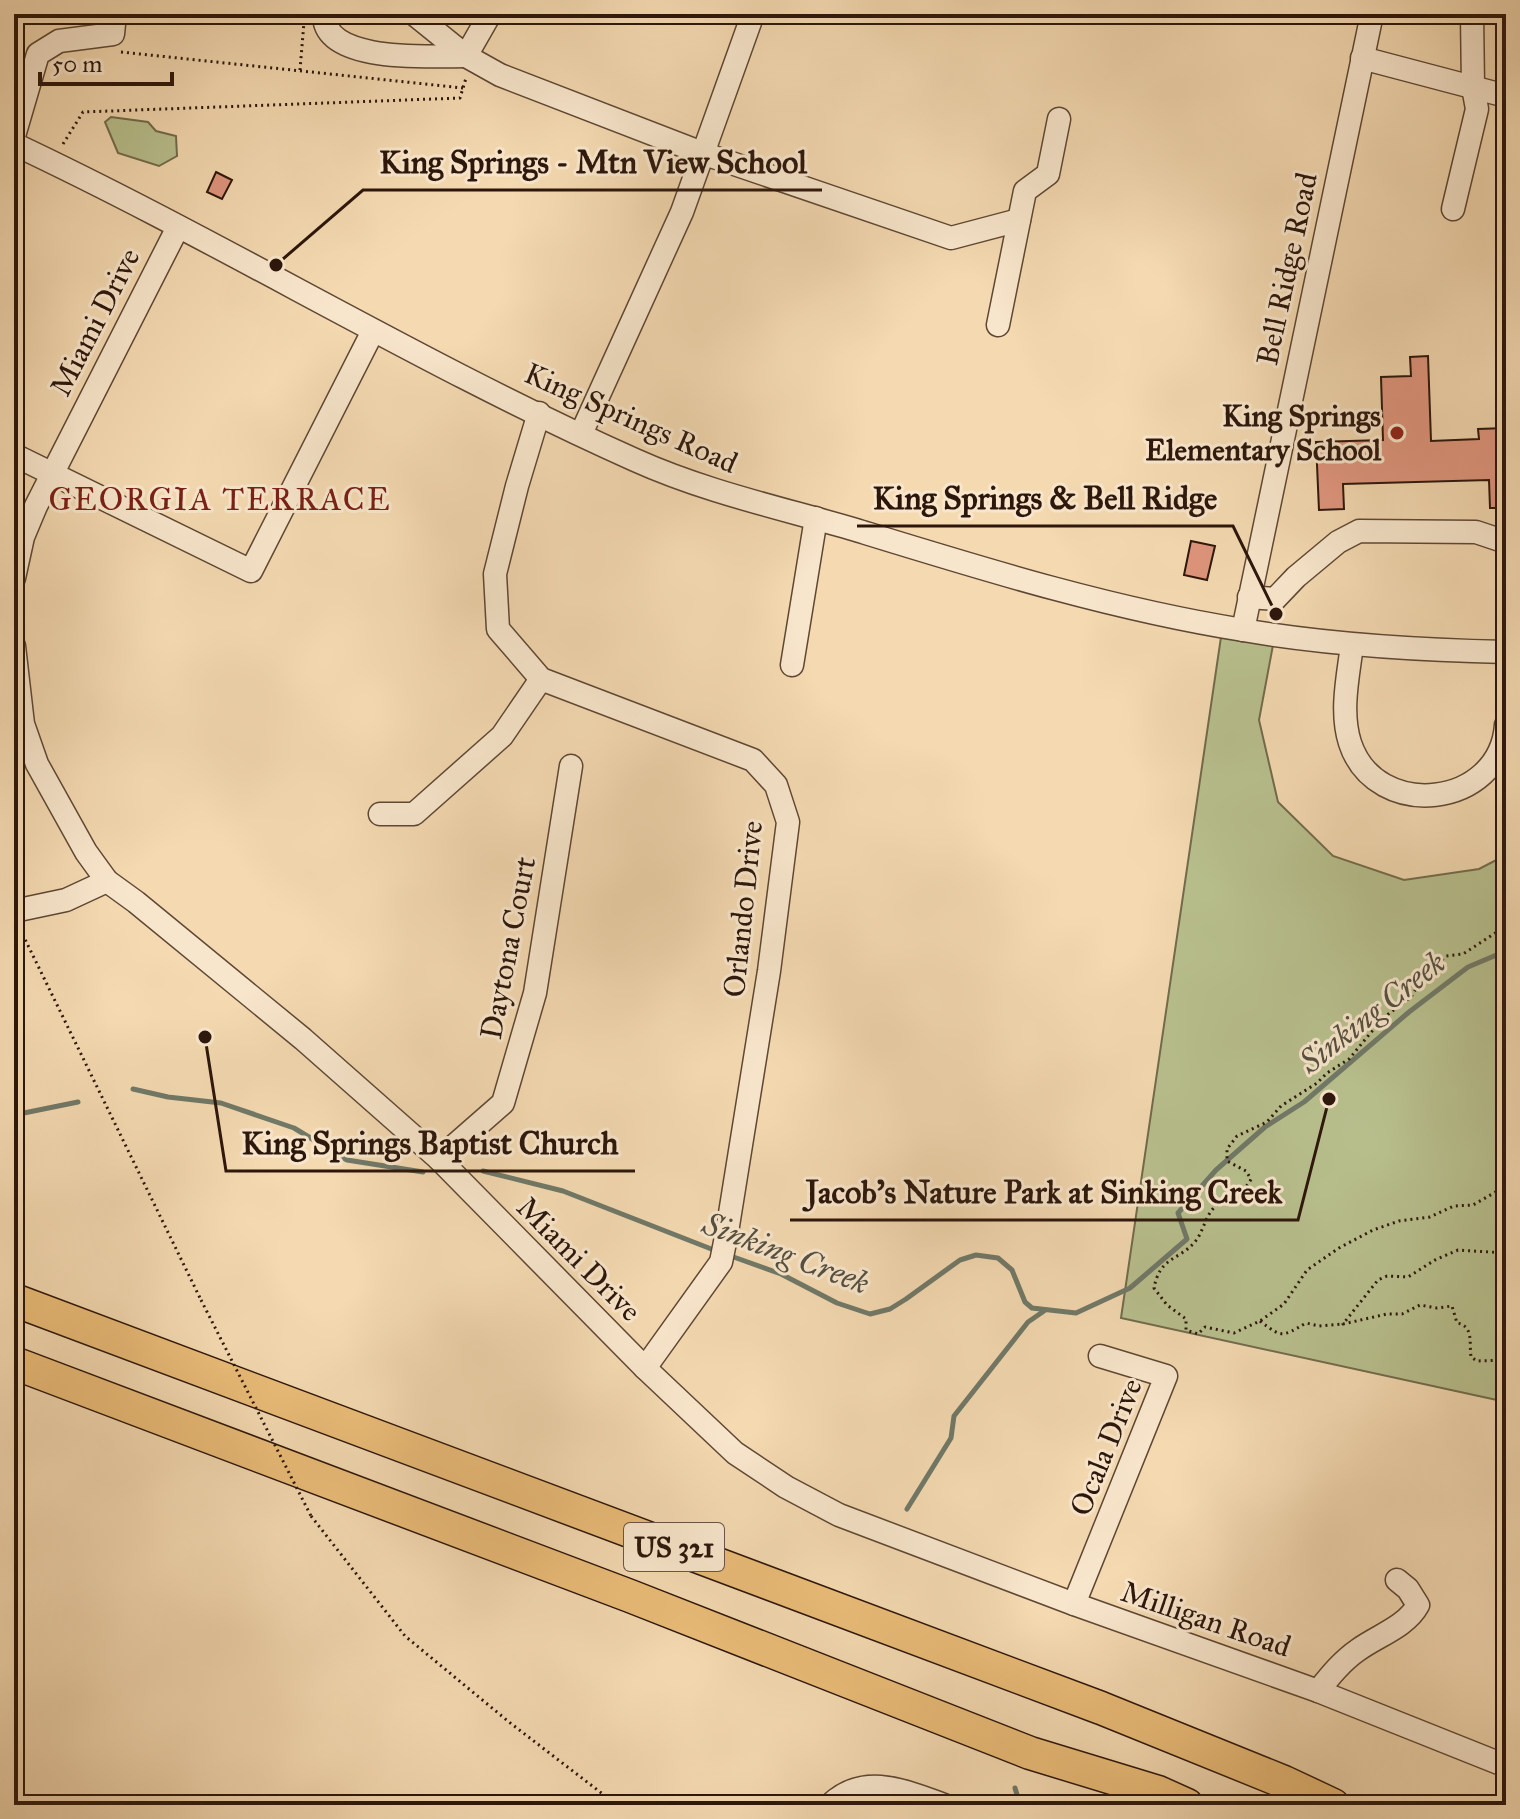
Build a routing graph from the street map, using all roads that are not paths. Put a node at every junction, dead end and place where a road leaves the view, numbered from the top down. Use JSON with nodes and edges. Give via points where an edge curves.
{"nodes":[{"id":1,"x":324,"y":14,"type":"edge"},
{"id":2,"x":414,"y":14,"type":"edge"},
{"id":3,"x":490,"y":14,"type":"edge"},
{"id":4,"x":753,"y":14,"type":"edge"},
{"id":5,"x":1372,"y":14,"type":"edge"},
{"id":6,"x":1472,"y":14,"type":"edge"},
{"id":7,"x":114,"y":24,"type":"edge"},
{"id":8,"x":469,"y":58,"type":"junction"},
{"id":9,"x":1362,"y":58,"type":"junction"},
{"id":10,"x":1473,"y":87,"type":"junction"},
{"id":11,"x":1506,"y":96,"type":"edge"},
{"id":12,"x":1059,"y":119,"type":"dead end"},
{"id":13,"x":14,"y":136,"type":"edge"},
{"id":14,"x":14,"y":144,"type":"edge"},
{"id":15,"x":702,"y":153,"type":"junction"},
{"id":16,"x":1453,"y":209,"type":"dead end"},
{"id":17,"x":1019,"y":220,"type":"junction"},
{"id":18,"x":178,"y":227,"type":"junction"},
{"id":19,"x":998,"y":325,"type":"dead end"},
{"id":20,"x":373,"y":331,"type":"junction"},
{"id":21,"x":539,"y":413,"type":"junction"},
{"id":22,"x":581,"y":434,"type":"junction"},
{"id":23,"x":14,"y":455,"type":"edge"},
{"id":24,"x":52,"y":472,"type":"junction"},
{"id":25,"x":816,"y":518,"type":"junction"},
{"id":26,"x":1506,"y":542,"type":"edge"},
{"id":27,"x":14,"y":578,"type":"edge"},
{"id":28,"x":1249,"y":597,"type":"junction"},
{"id":29,"x":1243,"y":630,"type":"junction"},
{"id":30,"x":1352,"y":645,"type":"junction"},
{"id":31,"x":14,"y":646,"type":"edge"},
{"id":32,"x":1506,"y":652,"type":"edge"},
{"id":33,"x":792,"y":665,"type":"dead end"},
{"id":34,"x":541,"y":679,"type":"junction"},
{"id":35,"x":1506,"y":725,"type":"edge"},
{"id":36,"x":571,"y":766,"type":"dead end"},
{"id":37,"x":380,"y":814,"type":"dead end"},
{"id":38,"x":107,"y":881,"type":"junction"},
{"id":39,"x":14,"y":911,"type":"edge"},
{"id":40,"x":439,"y":1159,"type":"junction"},
{"id":41,"x":14,"y":1282,"type":"edge"},
{"id":42,"x":14,"y":1300,"type":"edge"},
{"id":43,"x":1100,"y":1356,"type":"dead end"},
{"id":44,"x":166,"y":1357,"type":"junction"},
{"id":45,"x":14,"y":1363,"type":"edge"},
{"id":46,"x":645,"y":1368,"type":"junction"},
{"id":47,"x":14,"y":1388,"type":"edge"},
{"id":48,"x":156,"y":1419,"type":"junction"},
{"id":49,"x":1397,"y":1580,"type":"dead end"},
{"id":50,"x":1074,"y":1604,"type":"junction"},
{"id":51,"x":1318,"y":1691,"type":"junction"},
{"id":52,"x":1506,"y":1766,"type":"edge"},
{"id":53,"x":830,"y":1805,"type":"edge"},
{"id":54,"x":944,"y":1805,"type":"edge"},
{"id":55,"x":1187,"y":1805,"type":"edge"},
{"id":56,"x":1333,"y":1805,"type":"edge"}],
"edges":[{"from":1,"to":8,"type":"street","via":[[334,39],[354,50]]},
{"from":2,"to":8,"type":"street"},
{"from":3,"to":8,"type":"street"},
{"from":4,"to":15,"type":"street"},
{"from":5,"to":9,"type":"street","name":"Bell Ridge Road"},
{"from":6,"to":10,"type":"street"},
{"from":7,"to":13,"type":"street","via":[[59,41],[38,54]]},
{"from":8,"to":15,"type":"street","via":[[500,75]]},
{"from":9,"to":10,"type":"street"},
{"from":9,"to":28,"type":"street","name":"Bell Ridge Road"},
{"from":10,"to":11,"type":"street"},
{"from":10,"to":16,"type":"street","via":[[1477,109]]},
{"from":12,"to":17,"type":"street","via":[[1048,174],[1025,191]]},
{"from":14,"to":18,"type":"street","name":"King Springs Road"},
{"from":15,"to":17,"type":"street","via":[[951,238]]},
{"from":15,"to":22,"type":"street","via":[[651,284]]},
{"from":17,"to":19,"type":"street"},
{"from":18,"to":20,"type":"street","name":"King Springs Road"},
{"from":18,"to":24,"type":"street","name":"Miami Drive"},
{"from":20,"to":21,"type":"street","name":"King Springs Road"},
{"from":20,"to":24,"type":"street","via":[[251,571]]},
{"from":21,"to":22,"type":"street","name":"King Springs Road"},
{"from":21,"to":34,"type":"street","name":"Orlando Drive","via":[[495,574],[498,629]]},
{"from":22,"to":25,"type":"street","name":"King Springs Road","via":[[692,483]]},
{"from":23,"to":24,"type":"street"},
{"from":24,"to":27,"type":"street","name":"Miami Drive","via":[[23,537]]},
{"from":25,"to":29,"type":"street","name":"King Springs Road","via":[[1037,585]]},
{"from":25,"to":33,"type":"street"},
{"from":26,"to":28,"type":"street","via":[[1476,532],[1359,531],[1338,542],[1275,599]]},
{"from":28,"to":29,"type":"street","name":"Bell Ridge Road"},
{"from":29,"to":30,"type":"street","name":"King Springs Road"},
{"from":30,"to":32,"type":"street","name":"King Springs Road"},
{"from":30,"to":35,"type":"street","via":[[1345,723],[1351,746],[1374,779],[1393,790],[1432,797],[1466,786],[1492,764]]},
{"from":31,"to":38,"type":"street","name":"Miami Drive","via":[[23,724],[37,764]]},
{"from":34,"to":37,"type":"street","via":[[502,736],[414,814]]},
{"from":34,"to":46,"type":"street","name":"Orlando Drive","via":[[753,760],[776,785],[788,822],[721,1262]]},
{"from":36,"to":40,"type":"street","name":"Daytona Court","via":[[535,993],[503,1103]]},
{"from":38,"to":39,"type":"street","via":[[66,900]]},
{"from":38,"to":40,"type":"street","name":"Miami Drive","via":[[291,1029]]},
{"from":40,"to":46,"type":"street","name":"Miami Drive"},
{"from":41,"to":44,"type":"highway"},
{"from":42,"to":44,"type":"highway","number":"US 321"},
{"from":43,"to":50,"type":"street","name":"Ocala Drive","via":[[1166,1376]]},
{"from":44,"to":56,"type":"highway","number":"US 321","via":[[1073,1697]]},
{"from":45,"to":48,"type":"highway","number":"US 321"},
{"from":46,"to":50,"type":"street","name":"Miami Drive","via":[[735,1453],[786,1487],[839,1515]]},
{"from":47,"to":48,"type":"highway"},
{"from":48,"to":55,"type":"highway","number":"US 321","via":[[1030,1753]]},
{"from":49,"to":51,"type":"street","via":[[1418,1605],[1412,1616],[1357,1650]]},
{"from":50,"to":51,"type":"street","name":"Milligan Road"},
{"from":51,"to":52,"type":"street"},
{"from":53,"to":54,"type":"street","via":[[853,1788],[879,1784]]}]}
